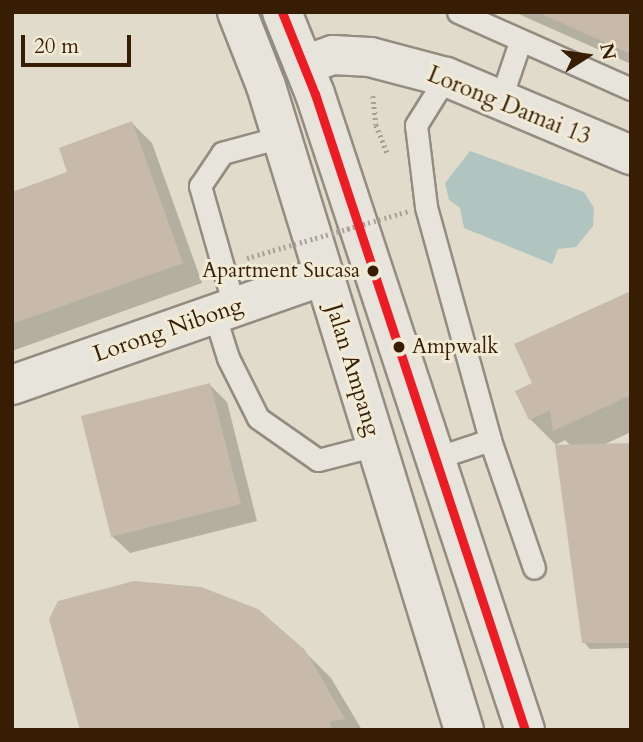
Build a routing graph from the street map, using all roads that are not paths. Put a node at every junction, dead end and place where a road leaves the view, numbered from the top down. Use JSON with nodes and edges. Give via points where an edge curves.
{"nodes":[{"id":1,"x":237,"y":12,"type":"edge"},
{"id":2,"x":282,"y":12,"type":"edge"},
{"id":3,"x":458,"y":12,"type":"edge"},
{"id":4,"x":520,"y":42,"type":"junction"},
{"id":5,"x":304,"y":65,"type":"junction"},
{"id":6,"x":446,"y":77,"type":"junction"},
{"id":7,"x":631,"y":89,"type":"edge"},
{"id":8,"x":501,"y":98,"type":"junction"},
{"id":9,"x":281,"y":137,"type":"junction"},
{"id":10,"x":631,"y":155,"type":"edge"},
{"id":11,"x":324,"y":276,"type":"junction"},
{"id":12,"x":224,"y":310,"type":"junction"},
{"id":13,"x":12,"y":385,"type":"edge"},
{"id":14,"x":490,"y":440,"type":"junction"},
{"id":15,"x":376,"y":445,"type":"junction"},
{"id":16,"x":436,"y":458,"type":"junction"},
{"id":17,"x":534,"y":568,"type":"dead end"},
{"id":18,"x":464,"y":730,"type":"edge"},
{"id":19,"x":525,"y":730,"type":"edge"}],
"edges":[{"from":1,"to":9,"type":"main road","name":"Jalan Ampang"},
{"from":2,"to":5,"type":"main road"},
{"from":3,"to":4,"type":"lane"},
{"from":4,"to":7,"type":"lane"},
{"from":4,"to":8,"type":"lane"},
{"from":5,"to":6,"type":"main road","name":"Lorong Damai 13","via":[[333,55],[370,57]]},
{"from":5,"to":16,"type":"main road"},
{"from":6,"to":8,"type":"main road","name":"Lorong Damai 13"},
{"from":6,"to":14,"type":"lane","via":[[416,125],[426,206]]},
{"from":8,"to":10,"type":"main road","name":"Lorong Damai 13"},
{"from":9,"to":11,"type":"main road","name":"Jalan Ampang"},
{"from":9,"to":12,"type":"lane","via":[[222,153],[200,186]]},
{"from":11,"to":12,"type":"main road","name":"Lorong Nibong"},
{"from":11,"to":15,"type":"main road","name":"Jalan Ampang"},
{"from":12,"to":13,"type":"main road","name":"Lorong Nibong"},
{"from":12,"to":15,"type":"lane","via":[[228,358],[258,418],[318,460]]},
{"from":14,"to":16,"type":"lane"},
{"from":14,"to":17,"type":"lane"},
{"from":15,"to":18,"type":"main road","name":"Jalan Ampang"},
{"from":16,"to":19,"type":"main road"}]}
